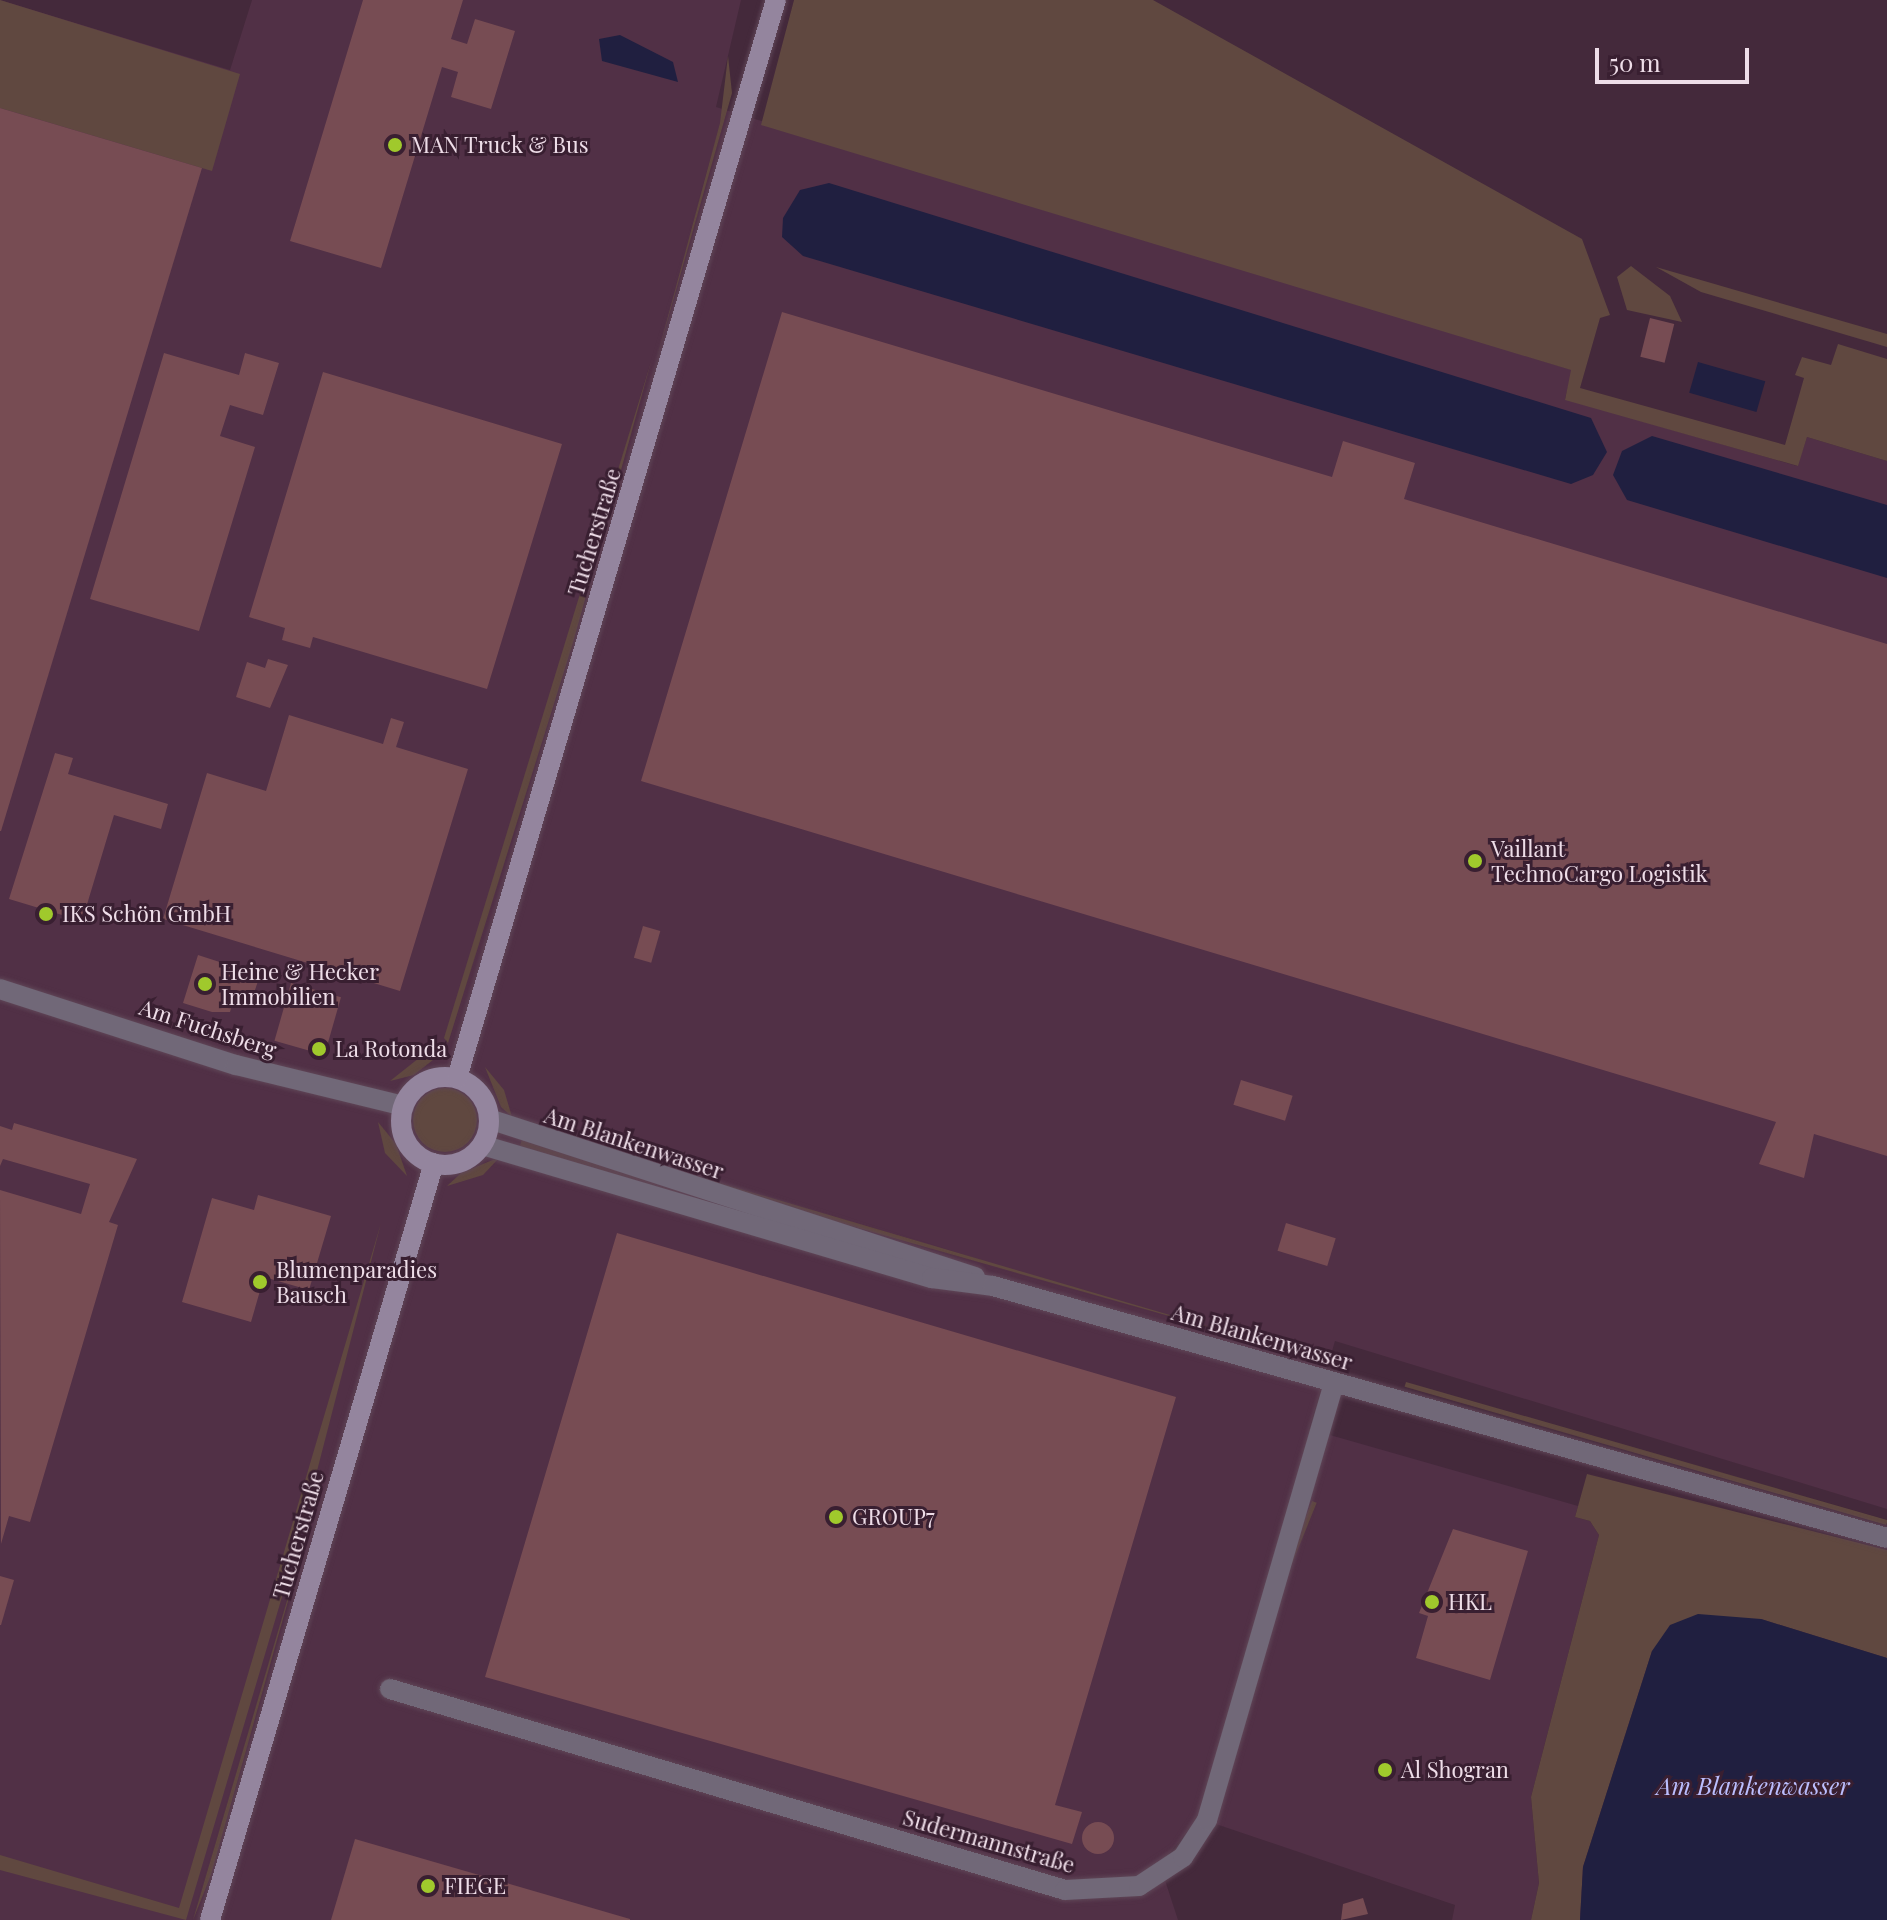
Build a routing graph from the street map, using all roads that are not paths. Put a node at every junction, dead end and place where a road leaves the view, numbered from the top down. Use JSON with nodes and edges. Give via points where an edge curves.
{"nodes":[{"id":1,"x":776,"y":0,"type":"edge"},
{"id":2,"x":0,"y":989,"type":"edge"},
{"id":3,"x":457,"y":1078,"type":"junction"},
{"id":4,"x":404,"y":1106,"type":"junction"},
{"id":5,"x":489,"y":1119,"type":"junction"},
{"id":6,"x":482,"y":1145,"type":"junction"},
{"id":7,"x":434,"y":1163,"type":"junction"},
{"id":8,"x":993,"y":1286,"type":"junction"},
{"id":9,"x":1334,"y":1383,"type":"junction"},
{"id":10,"x":1887,"y":1538,"type":"edge"},
{"id":11,"x":390,"y":1689,"type":"dead end"},
{"id":12,"x":210,"y":1920,"type":"edge"}],
"edges":[{"from":1,"to":3,"type":"main road","name":"Tucherstraße"},
{"from":2,"to":4,"type":"street","name":"Am Fuchsberg","via":[[236,1065]]},
{"from":3,"to":4,"type":"main road","via":[[424,1083]]},
{"from":3,"to":5,"type":"main road","via":[[481,1094]]},
{"from":4,"to":7,"type":"main road","via":[[404,1136]]},
{"from":5,"to":6,"type":"main road"},
{"from":5,"to":8,"type":"street","name":"Am Blankenwasser","via":[[939,1260]]},
{"from":6,"to":7,"type":"main road","via":[[461,1162]]},
{"from":6,"to":8,"type":"street","name":"Am Blankenwasser","via":[[932,1278]]},
{"from":7,"to":12,"type":"main road","name":"Tucherstraße"},
{"from":8,"to":9,"type":"street","name":"Am Blankenwasser"},
{"from":9,"to":10,"type":"street","name":"Am Blankenwasser"},
{"from":9,"to":11,"type":"street","name":"Sudermannstraße","via":[[1207,1820],[1183,1857],[1139,1886],[1065,1890]]}]}
